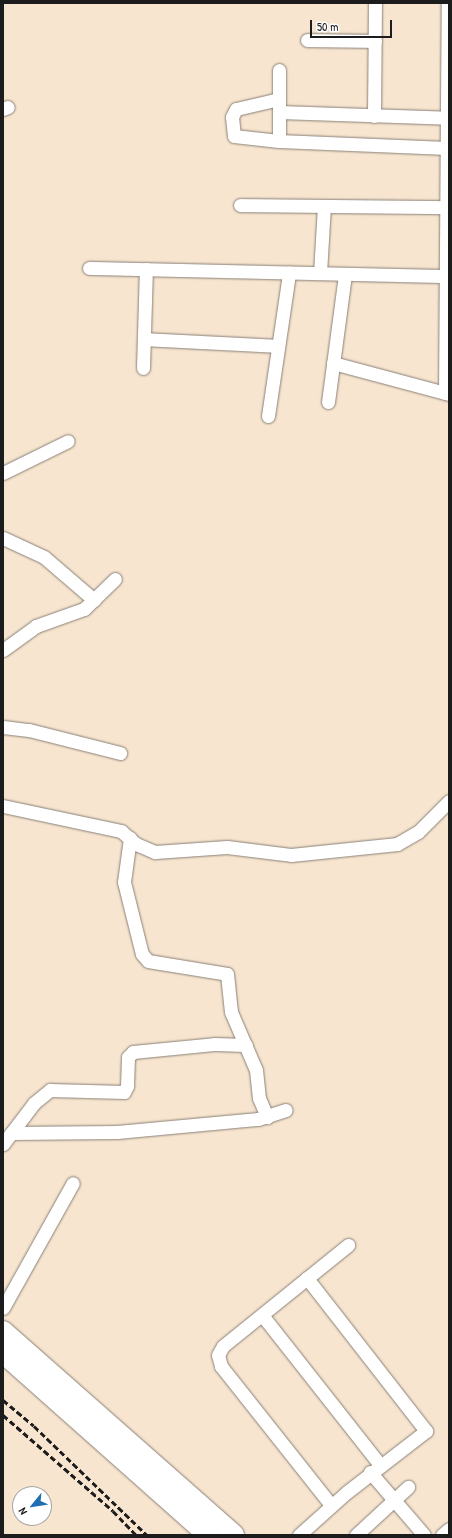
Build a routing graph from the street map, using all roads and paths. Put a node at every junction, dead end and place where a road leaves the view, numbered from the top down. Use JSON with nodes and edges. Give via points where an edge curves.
{"nodes":[{"id":1,"x":375,"y":3,"type":"edge"},
{"id":2,"x":448,"y":3,"type":"edge"},
{"id":3,"x":448,"y":33,"type":"edge"},
{"id":4,"x":307,"y":40,"type":"dead end"},
{"id":5,"x":375,"y":41,"type":"junction"},
{"id":6,"x":279,"y":70,"type":"dead end"},
{"id":7,"x":448,"y":94,"type":"edge"},
{"id":8,"x":279,"y":106,"type":"junction"},
{"id":9,"x":374,"y":116,"type":"junction"},
{"id":10,"x":447,"y":118,"type":"junction"},
{"id":11,"x":279,"y":141,"type":"junction"},
{"id":12,"x":448,"y":151,"type":"edge"},
{"id":13,"x":240,"y":205,"type":"dead end"},
{"id":14,"x":324,"y":206,"type":"junction"},
{"id":15,"x":447,"y":211,"type":"edge"},
{"id":16,"x":89,"y":268,"type":"dead end"},
{"id":17,"x":146,"y":269,"type":"junction"},
{"id":18,"x":289,"y":272,"type":"junction"},
{"id":19,"x":320,"y":273,"type":"junction"},
{"id":20,"x":345,"y":274,"type":"junction"},
{"id":21,"x":447,"y":279,"type":"edge"},
{"id":22,"x":144,"y":340,"type":"junction"},
{"id":23,"x":278,"y":346,"type":"junction"},
{"id":24,"x":333,"y":363,"type":"junction"},
{"id":25,"x":143,"y":368,"type":"dead end"},
{"id":26,"x":447,"y":393,"type":"edge"},
{"id":27,"x":328,"y":402,"type":"dead end"},
{"id":28,"x":268,"y":416,"type":"dead end"},
{"id":29,"x":68,"y":441,"type":"dead end"},
{"id":30,"x":3,"y":472,"type":"edge"},
{"id":31,"x":3,"y":538,"type":"edge"},
{"id":32,"x":115,"y":579,"type":"dead end"},
{"id":33,"x":94,"y":600,"type":"junction"},
{"id":34,"x":3,"y":650,"type":"edge"},
{"id":35,"x":3,"y":727,"type":"edge"},
{"id":36,"x":120,"y":753,"type":"dead end"},
{"id":37,"x":449,"y":801,"type":"edge"},
{"id":38,"x":3,"y":806,"type":"edge"},
{"id":39,"x":130,"y":838,"type":"junction"},
{"id":40,"x":246,"y":1045,"type":"junction"},
{"id":41,"x":286,"y":1110,"type":"dead end"},
{"id":42,"x":267,"y":1117,"type":"junction"},
{"id":43,"x":11,"y":1133,"type":"junction"},
{"id":44,"x":3,"y":1144,"type":"edge"},
{"id":45,"x":73,"y":1183,"type":"dead end"},
{"id":46,"x":348,"y":1245,"type":"dead end"},
{"id":47,"x":307,"y":1278,"type":"junction"},
{"id":48,"x":3,"y":1308,"type":"edge"},
{"id":49,"x":262,"y":1315,"type":"junction"},
{"id":50,"x":3,"y":1331,"type":"edge"},
{"id":51,"x":3,"y":1353,"type":"edge"},
{"id":52,"x":123,"y":1448,"type":"junction"},
{"id":53,"x":375,"y":1468,"type":"junction"},
{"id":54,"x":408,"y":1487,"type":"dead end"},
{"id":55,"x":394,"y":1499,"type":"junction"},
{"id":56,"x":332,"y":1505,"type":"junction"},
{"id":57,"x":449,"y":1529,"type":"edge"},
{"id":58,"x":208,"y":1535,"type":"edge"},
{"id":59,"x":234,"y":1535,"type":"edge"},
{"id":60,"x":299,"y":1535,"type":"edge"},
{"id":61,"x":356,"y":1535,"type":"edge"},
{"id":62,"x":424,"y":1535,"type":"edge"},
{"id":63,"x":442,"y":1535,"type":"edge"}],
"edges":[{"from":1,"to":5,"type":"street"},
{"from":2,"to":3,"type":"street"},
{"from":3,"to":7,"type":"street"},
{"from":4,"to":5,"type":"street"},
{"from":5,"to":9,"type":"street"},
{"from":6,"to":8,"type":"street"},
{"from":7,"to":10,"type":"street"},
{"from":8,"to":9,"type":"street"},
{"from":8,"to":11,"type":"street"},
{"from":8,"to":11,"type":"street","via":[[236,109],[232,117],[232,132],[238,138]]},
{"from":9,"to":10,"type":"street"},
{"from":10,"to":12,"type":"street"},
{"from":11,"to":12,"type":"street"},
{"from":12,"to":15,"type":"street"},
{"from":13,"to":14,"type":"street"},
{"from":14,"to":15,"type":"street"},
{"from":14,"to":19,"type":"street"},
{"from":15,"to":21,"type":"street"},
{"from":16,"to":17,"type":"street"},
{"from":17,"to":18,"type":"street"},
{"from":17,"to":22,"type":"street"},
{"from":18,"to":19,"type":"street"},
{"from":18,"to":23,"type":"street"},
{"from":19,"to":20,"type":"street"},
{"from":20,"to":21,"type":"street"},
{"from":20,"to":24,"type":"street"},
{"from":21,"to":26,"type":"street"},
{"from":22,"to":23,"type":"street"},
{"from":22,"to":25,"type":"street"},
{"from":23,"to":28,"type":"street"},
{"from":24,"to":26,"type":"street"},
{"from":24,"to":27,"type":"street"},
{"from":29,"to":30,"type":"street"},
{"from":31,"to":33,"type":"street","via":[[44,557]]},
{"from":32,"to":33,"type":"street"},
{"from":33,"to":34,"type":"street","via":[[84,609],[36,626]]},
{"from":35,"to":36,"type":"street","via":[[29,730]]},
{"from":37,"to":39,"type":"street","via":[[408,840],[385,847],[291,855],[228,847],[155,852],[140,847]]},
{"from":38,"to":39,"type":"street","via":[[121,831]]},
{"from":39,"to":40,"type":"street","via":[[124,882],[142,954],[148,960],[226,974],[232,1012]]},
{"from":40,"to":42,"type":"street","via":[[256,1070],[259,1098]]},
{"from":40,"to":43,"type":"street","via":[[214,1044],[133,1052],[128,1057],[127,1086],[124,1092],[50,1090],[34,1103]]},
{"from":41,"to":42,"type":"street"},
{"from":42,"to":43,"type":"street","via":[[117,1132]]},
{"from":43,"to":44,"type":"street"},
{"from":45,"to":48,"type":"street"},
{"from":46,"to":47,"type":"street"},
{"from":47,"to":49,"type":"street"},
{"from":47,"to":53,"type":"street","via":[[426,1431]]},
{"from":49,"to":53,"type":"street"},
{"from":49,"to":56,"type":"street","via":[[223,1346],[218,1359]]},
{"from":50,"to":52,"type":"main road"},
{"from":51,"to":52,"type":"main road"},
{"from":52,"to":58,"type":"main road"},
{"from":52,"to":59,"type":"main road"},
{"from":53,"to":55,"type":"street"},
{"from":53,"to":56,"type":"street"},
{"from":54,"to":55,"type":"street"},
{"from":55,"to":61,"type":"street"},
{"from":55,"to":62,"type":"street"},
{"from":56,"to":60,"type":"street"},
{"from":57,"to":63,"type":"street"}]}
